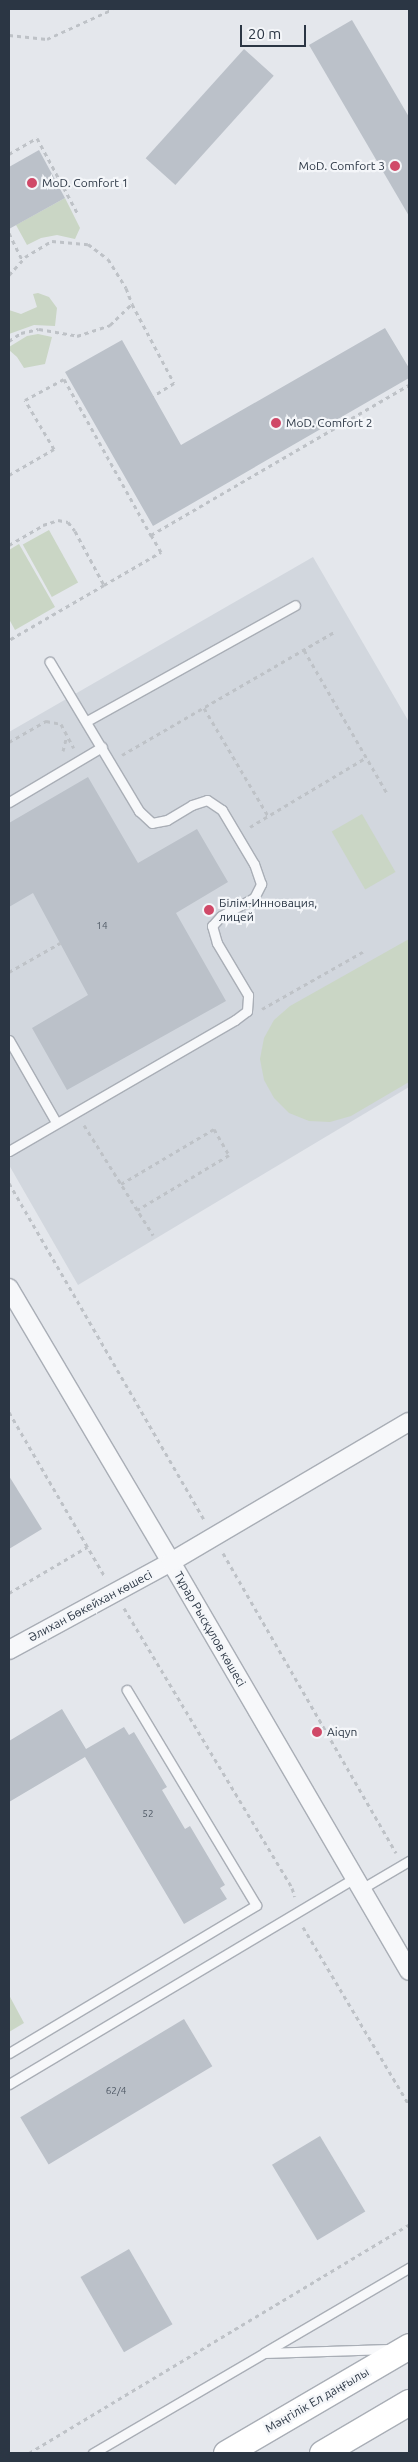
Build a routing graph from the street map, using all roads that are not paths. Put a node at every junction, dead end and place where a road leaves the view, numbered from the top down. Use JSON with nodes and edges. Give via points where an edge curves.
{"nodes":[{"id":1,"x":295,"y":605,"type":"dead end"},
{"id":2,"x":50,"y":662,"type":"dead end"},
{"id":3,"x":87,"y":721,"type":"junction"},
{"id":4,"x":102,"y":747,"type":"junction"},
{"id":5,"x":9,"y":802,"type":"edge"},
{"id":6,"x":9,"y":1040,"type":"edge"},
{"id":7,"x":56,"y":1122,"type":"junction"},
{"id":8,"x":9,"y":1151,"type":"edge"},
{"id":9,"x":9,"y":1288,"type":"edge"},
{"id":10,"x":409,"y":1422,"type":"edge"},
{"id":11,"x":171,"y":1562,"type":"junction"},
{"id":12,"x":9,"y":1650,"type":"edge"},
{"id":13,"x":127,"y":1690,"type":"dead end"},
{"id":14,"x":409,"y":1861,"type":"edge"},
{"id":15,"x":358,"y":1884,"type":"junction"},
{"id":16,"x":409,"y":1971,"type":"edge"},
{"id":17,"x":9,"y":2053,"type":"edge"},
{"id":18,"x":9,"y":2084,"type":"edge"},
{"id":19,"x":409,"y":2268,"type":"edge"},
{"id":20,"x":407,"y":2348,"type":"edge"},
{"id":21,"x":264,"y":2353,"type":"junction"},
{"id":22,"x":409,"y":2402,"type":"edge"},
{"id":23,"x":409,"y":2417,"type":"edge"},
{"id":24,"x":93,"y":2453,"type":"edge"},
{"id":25,"x":226,"y":2453,"type":"edge"},
{"id":26,"x":322,"y":2453,"type":"edge"},
{"id":27,"x":331,"y":2453,"type":"edge"}],
"edges":[{"from":1,"to":3,"type":"lane"},
{"from":2,"to":3,"type":"lane"},
{"from":3,"to":4,"type":"lane"},
{"from":4,"to":5,"type":"lane"},
{"from":4,"to":7,"type":"lane","via":[[139,811],[152,823],[167,820],[192,805],[208,800],[222,810],[254,864],[261,884],[254,898],[221,916],[212,926],[217,943],[248,995],[247,1010],[235,1020]]},
{"from":6,"to":7,"type":"lane"},
{"from":7,"to":8,"type":"lane"},
{"from":9,"to":11,"type":"street","name":"Тұрар Рысқұлов көшесі"},
{"from":10,"to":11,"type":"street","name":"Әлихан Бөкейхан көшесі"},
{"from":11,"to":12,"type":"street","name":"Әлихан Бөкейхан көшесі"},
{"from":11,"to":15,"type":"street","name":"Тұрар Рысқұлов көшесі"},
{"from":13,"to":17,"type":"lane","via":[[256,1905]]},
{"from":14,"to":15,"type":"lane"},
{"from":15,"to":16,"type":"street","name":"Тұрар Рысқұлов көшесі"},
{"from":15,"to":18,"type":"lane","via":[[300,1912]]},
{"from":19,"to":21,"type":"lane"},
{"from":20,"to":21,"type":"lane"},
{"from":20,"to":25,"type":"main road","name":"Мәңгілік Ел даңғылы"},
{"from":21,"to":24,"type":"lane"},
{"from":22,"to":26,"type":"main road"},
{"from":23,"to":27,"type":"main road"}]}
